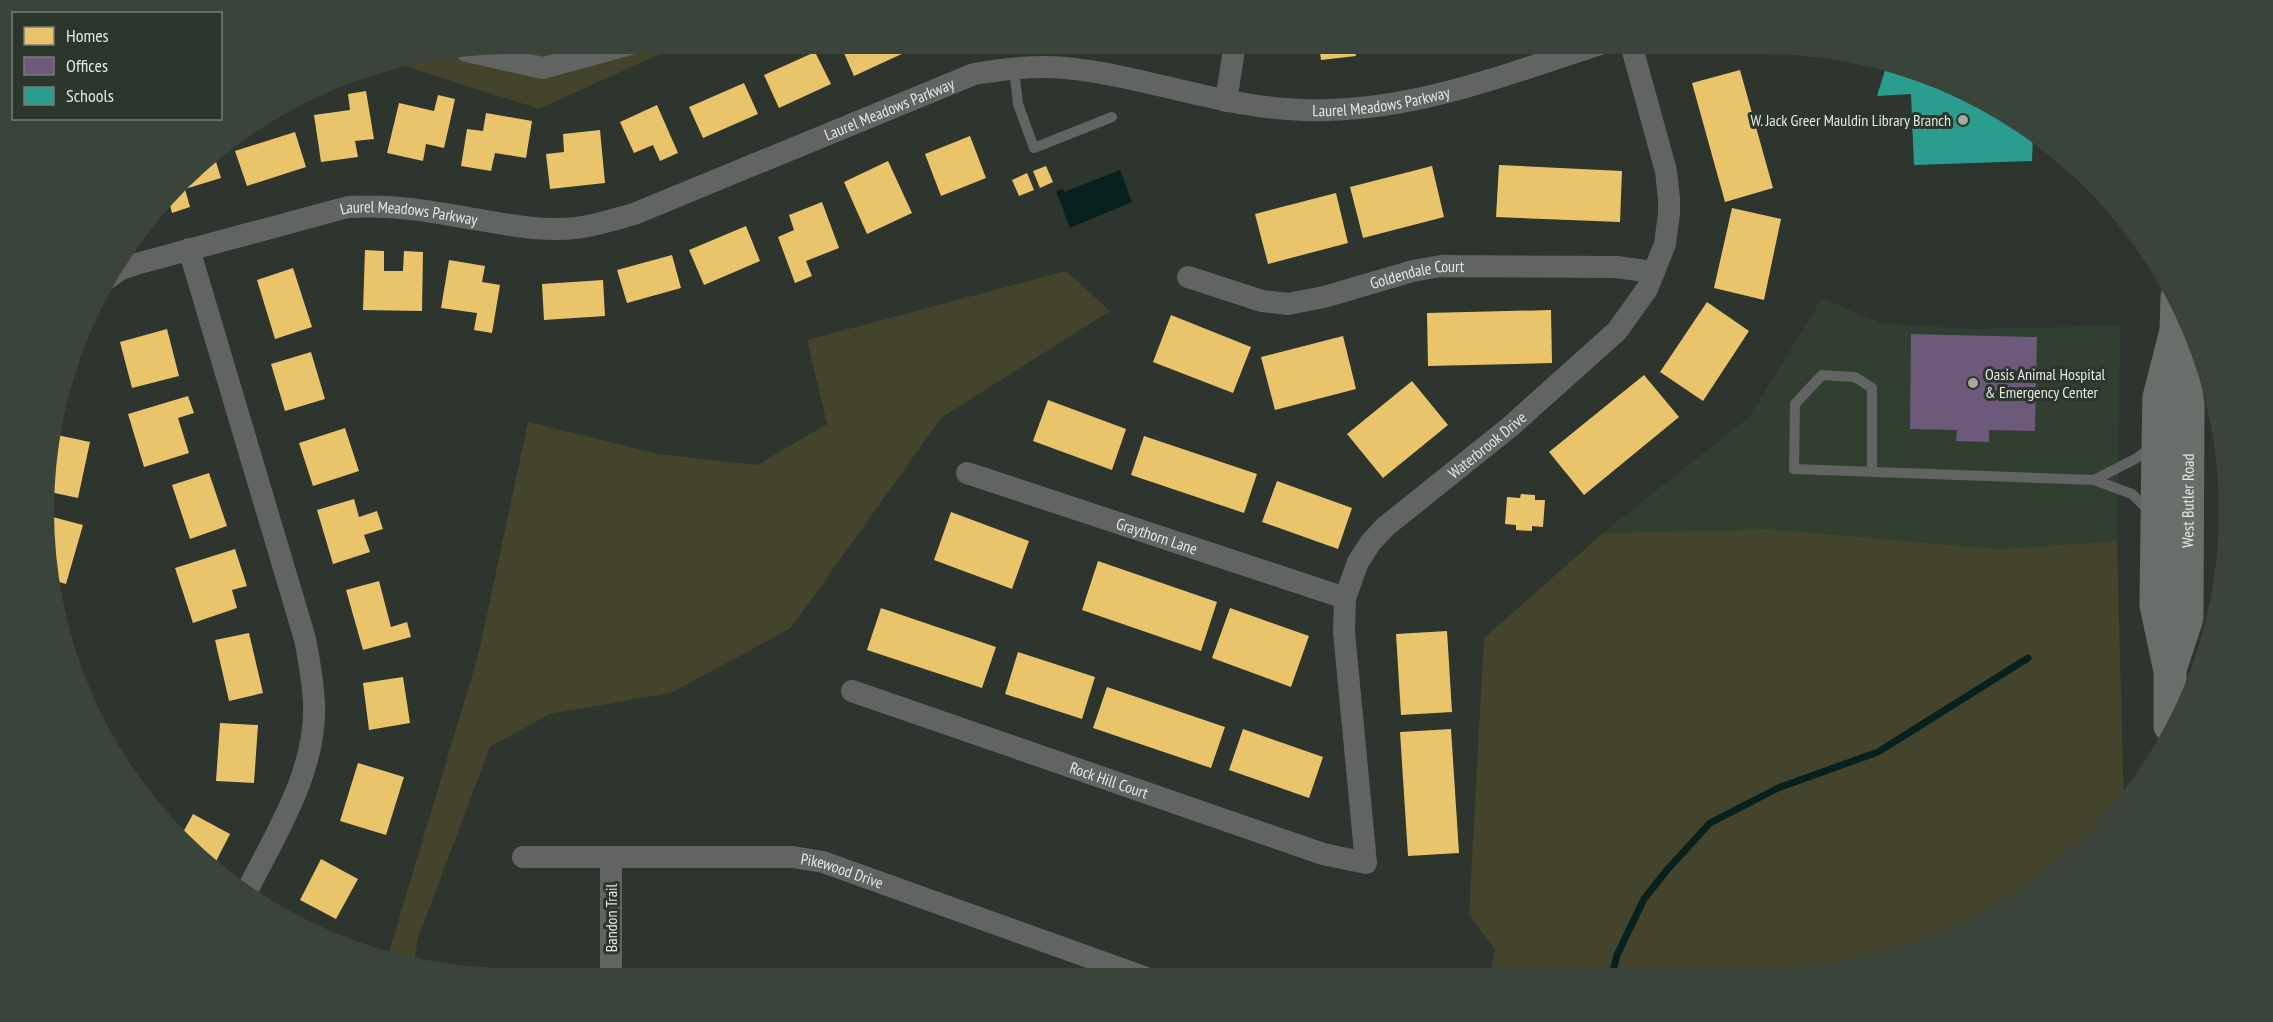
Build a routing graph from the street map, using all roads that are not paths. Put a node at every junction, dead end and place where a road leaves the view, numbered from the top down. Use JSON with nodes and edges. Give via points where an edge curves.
{"nodes":[{"id":1,"x":596,"y":54,"type":"edge"},
{"id":2,"x":1233,"y":54,"type":"edge"},
{"id":3,"x":1569,"y":54,"type":"edge"},
{"id":4,"x":1634,"y":54,"type":"edge"},
{"id":5,"x":483,"y":55,"type":"edge"},
{"id":6,"x":1014,"y":68,"type":"junction"},
{"id":7,"x":1226,"y":101,"type":"junction"},
{"id":8,"x":1112,"y":117,"type":"dead end"},
{"id":9,"x":189,"y":249,"type":"junction"},
{"id":10,"x":123,"y":269,"type":"edge"},
{"id":11,"x":1654,"y":272,"type":"junction"},
{"id":12,"x":1188,"y":277,"type":"dead end"},
{"id":13,"x":2182,"y":332,"type":"edge"},
{"id":14,"x":2183,"y":335,"type":"edge"},
{"id":15,"x":2158,"y":442,"type":"junction"},
{"id":16,"x":1872,"y":472,"type":"junction"},
{"id":17,"x":967,"y":473,"type":"dead end"},
{"id":18,"x":2094,"y":480,"type":"junction"},
{"id":19,"x":2157,"y":519,"type":"junction"},
{"id":20,"x":1345,"y":598,"type":"junction"},
{"id":21,"x":2170,"y":671,"type":"junction"},
{"id":22,"x":852,"y":691,"type":"dead end"},
{"id":23,"x":2170,"y":717,"type":"edge"},
{"id":24,"x":523,"y":857,"type":"dead end"},
{"id":25,"x":611,"y":857,"type":"junction"},
{"id":26,"x":1366,"y":863,"type":"joint"},
{"id":27,"x":250,"y":886,"type":"edge"},
{"id":28,"x":611,"y":968,"type":"edge"},
{"id":29,"x":1121,"y":968,"type":"edge"}],
"edges":[{"from":1,"to":5,"type":"street","via":[[543,69]]},
{"from":2,"to":7,"type":"street"},
{"from":3,"to":7,"type":"street","name":"Laurel Meadows Parkway","via":[[1480,83],[1381,107],[1319,111]]},
{"from":4,"to":11,"type":"street","name":"Waterbrook Drive","via":[[1669,199],[1665,244]]},
{"from":6,"to":7,"type":"street","name":"Laurel Meadows Parkway","via":[[1090,71]]},
{"from":6,"to":8,"type":"lane","via":[[1018,104],[1034,148]]},
{"from":6,"to":9,"type":"street","name":"Laurel Meadows Parkway","via":[[974,74],[634,214],[593,226],[556,229],[416,208],[348,207]]},
{"from":9,"to":10,"type":"street","name":"Laurel Meadows Parkway"},
{"from":9,"to":27,"type":"street","via":[[305,639],[312,682],[312,737],[304,767]]},
{"from":11,"to":12,"type":"street","name":"Goldendale Court","via":[[1616,267],[1441,266],[1288,304],[1262,301]]},
{"from":11,"to":20,"type":"street","name":"Waterbrook Drive","via":[[1647,289],[1617,331],[1511,426],[1385,527],[1358,562]]},
{"from":13,"to":15,"type":"main road","name":"West Butler Road","via":[[2159,397]]},
{"from":14,"to":21,"type":"main road","name":"West Butler Road","via":[[2188,404],[2187,618]]},
{"from":15,"to":18,"type":"lane","via":[[2137,458]]},
{"from":15,"to":19,"type":"main road","name":"West Butler Road"},
{"from":16,"to":16,"type":"lane","via":[[1872,388],[1855,377],[1822,375],[1795,404],[1794,469]]},
{"from":16,"to":18,"type":"lane"},
{"from":17,"to":20,"type":"street","name":"Graythorn Lane"},
{"from":18,"to":19,"type":"lane","via":[[2132,494]]},
{"from":19,"to":21,"type":"main road","name":"West Butler Road","via":[[2156,605]]},
{"from":20,"to":26,"type":"street","name":"Waterbrook Drive","via":[[1344,632]]},
{"from":21,"to":23,"type":"main road","name":"West Butler Road"},
{"from":22,"to":26,"type":"street","name":"Rock Hill Court","via":[[1300,847]]},
{"from":24,"to":25,"type":"street","name":"Pikewood Drive"},
{"from":25,"to":28,"type":"street","name":"Bandon Trail"},
{"from":25,"to":29,"type":"street","name":"Pikewood Drive","via":[[793,857],[823,862]]}]}
